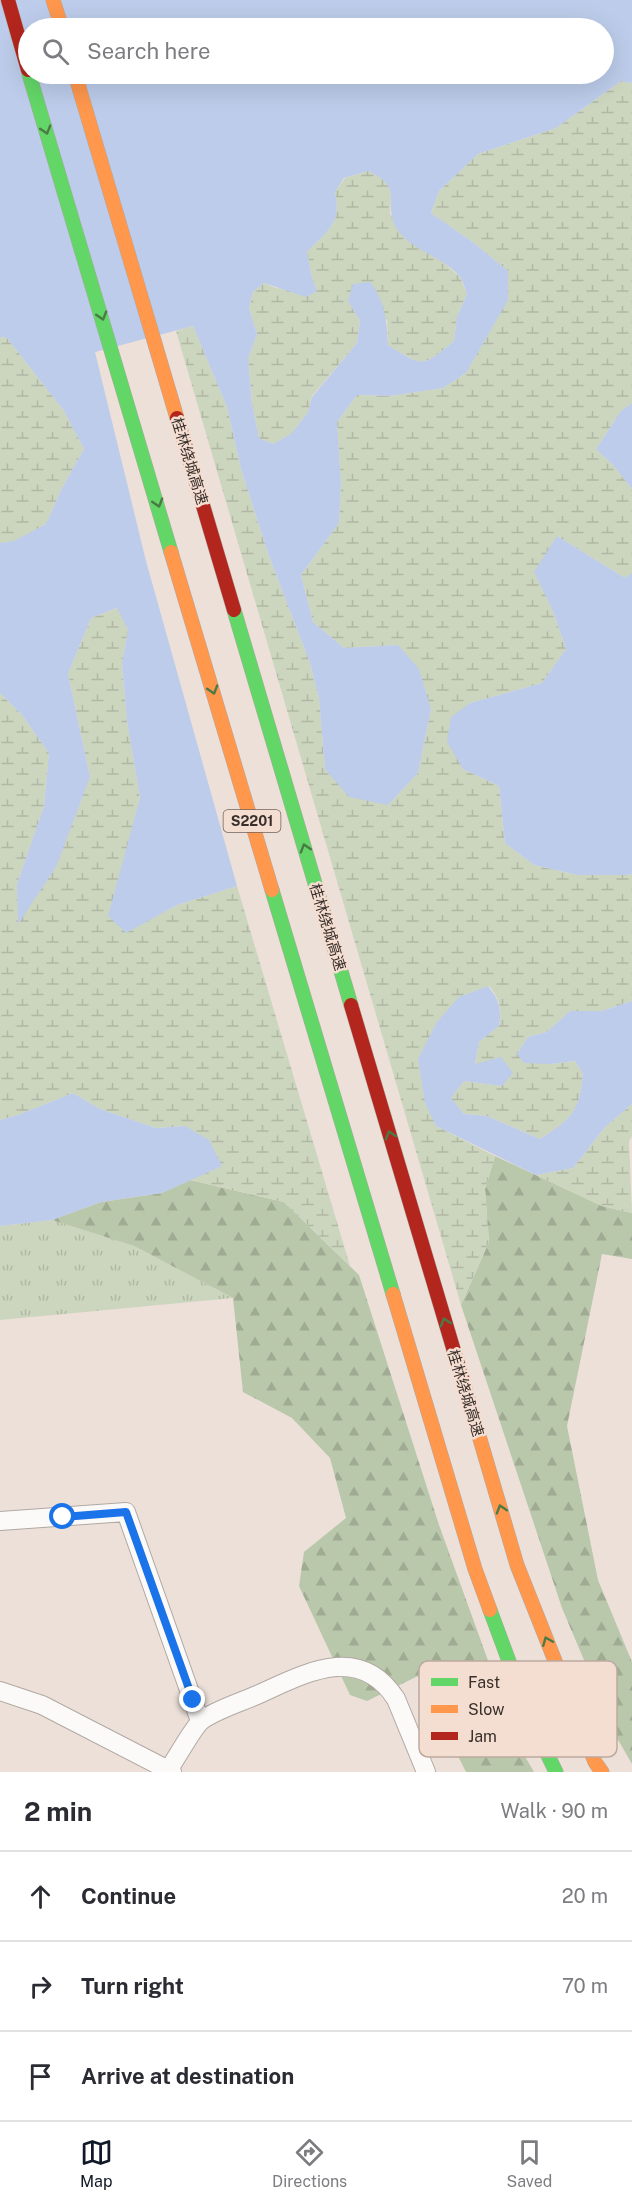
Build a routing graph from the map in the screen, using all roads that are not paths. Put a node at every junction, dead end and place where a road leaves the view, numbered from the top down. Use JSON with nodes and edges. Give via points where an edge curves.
{"nodes":[{"id":1,"x":8,"y":0,"type":"edge"},
{"id":2,"x":53,"y":0,"type":"edge"},
{"id":3,"x":59,"y":18,"type":"edge"},
{"id":4,"x":18,"y":34,"type":"edge"},
{"id":5,"x":33,"y":84,"type":"edge"},
{"id":6,"x":78,"y":84,"type":"edge"},
{"id":7,"x":0,"y":1521,"type":"edge"},
{"id":8,"x":509,"y":1661,"type":"edge"},
{"id":9,"x":555,"y":1661,"type":"edge"},
{"id":10,"x":0,"y":1691,"type":"edge"},
{"id":11,"x":200,"y":1721,"type":"junction"},
{"id":12,"x":549,"y":1757,"type":"edge"},
{"id":13,"x":593,"y":1757,"type":"edge"},
{"id":14,"x":170,"y":1771,"type":"edge"},
{"id":15,"x":426,"y":1772,"type":"edge"},
{"id":16,"x":556,"y":1772,"type":"edge"},
{"id":17,"x":602,"y":1772,"type":"edge"}],
"edges":[{"from":1,"to":4,"type":"highway","number":"S2201"},
{"from":2,"to":3,"type":"highway"},
{"from":5,"to":8,"type":"highway","number":"S2201","one_way":true,"via":[[475,1569]]},
{"from":9,"to":6,"type":"highway","name":"桂林绕城高速","number":"S2201","one_way":true,"via":[[517,1565]]},
{"from":7,"to":11,"type":"street","via":[[126,1512]]},
{"from":10,"to":14,"type":"street","via":[[42,1705]]},
{"from":11,"to":14,"type":"street"},
{"from":11,"to":15,"type":"street","via":[[312,1670],[360,1669],[383,1682],[396,1699]]},
{"from":12,"to":16,"type":"highway","number":"S2201","one_way":true},
{"from":17,"to":13,"type":"highway","name":"桂林绕城高速","number":"S2201","one_way":true}]}
